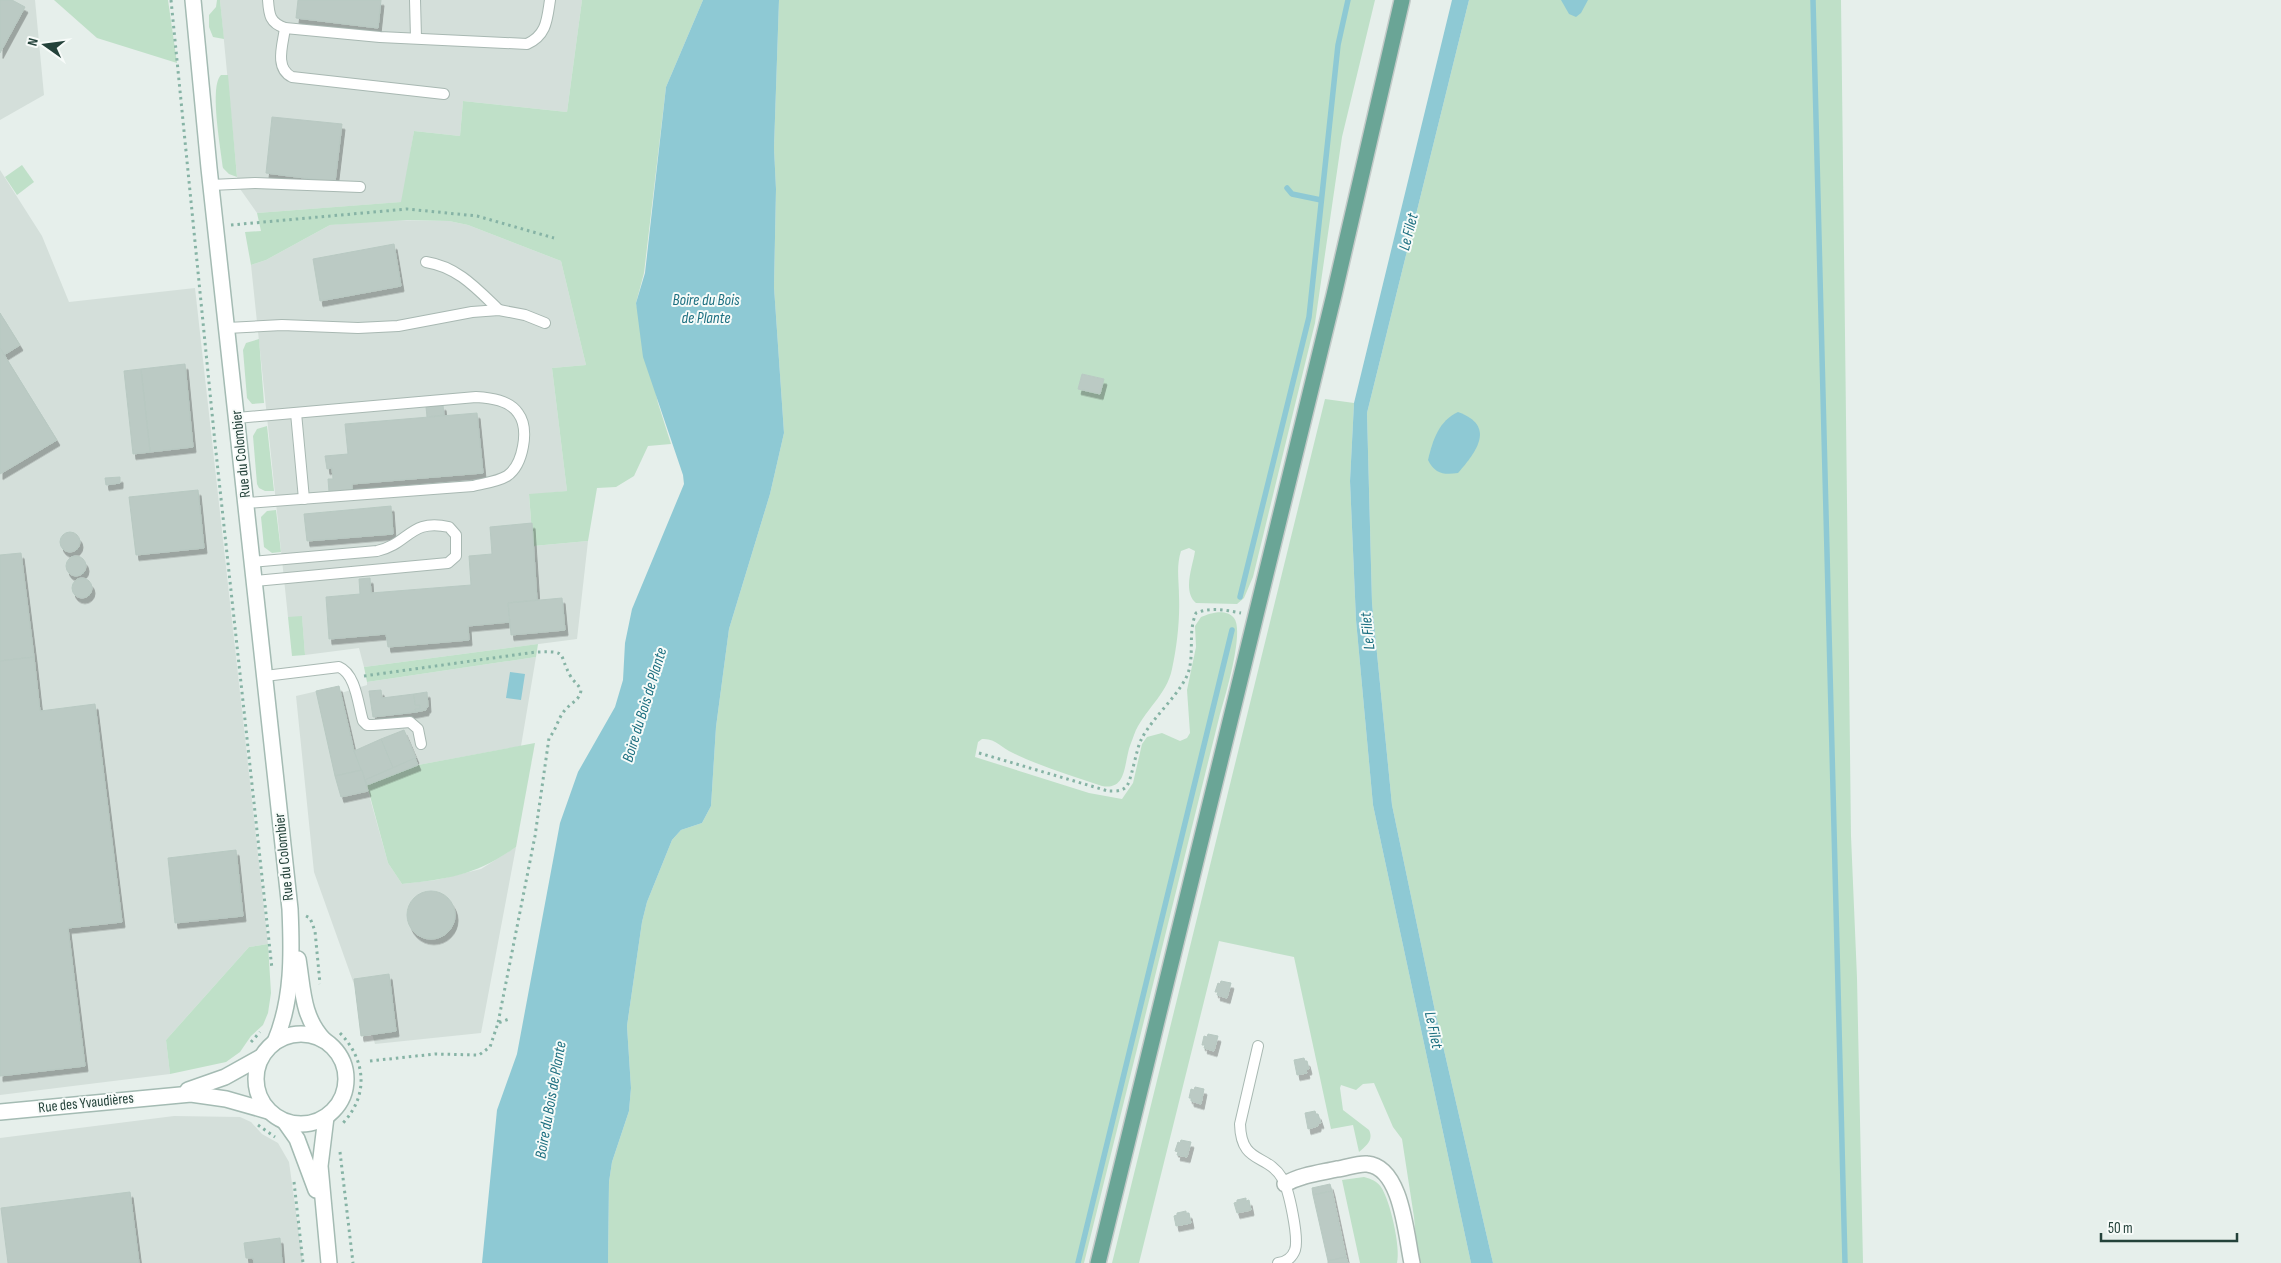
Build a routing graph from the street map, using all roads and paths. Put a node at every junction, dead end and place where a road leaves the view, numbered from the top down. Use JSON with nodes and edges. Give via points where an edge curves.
{"nodes":[{"id":1,"x":170,"y":0,"type":"edge"},
{"id":2,"x":193,"y":0,"type":"edge"},
{"id":3,"x":268,"y":0,"type":"edge"},
{"id":4,"x":415,"y":0,"type":"edge"},
{"id":5,"x":550,"y":0,"type":"edge"},
{"id":6,"x":1402,"y":0,"type":"edge"},
{"id":7,"x":285,"y":28,"type":"junction"},
{"id":8,"x":416,"y":38,"type":"junction"},
{"id":9,"x":444,"y":94,"type":"dead end"},
{"id":10,"x":211,"y":185,"type":"junction"},
{"id":11,"x":360,"y":187,"type":"dead end"},
{"id":12,"x":215,"y":226,"type":"junction"},
{"id":13,"x":554,"y":238,"type":"dead end"},
{"id":14,"x":426,"y":262,"type":"dead end"},
{"id":15,"x":499,"y":310,"type":"junction"},
{"id":16,"x":545,"y":324,"type":"dead end"},
{"id":17,"x":227,"y":328,"type":"junction"},
{"id":18,"x":296,"y":413,"type":"junction"},
{"id":19,"x":237,"y":418,"type":"junction"},
{"id":20,"x":304,"y":499,"type":"junction"},
{"id":21,"x":246,"y":503,"type":"junction"},
{"id":22,"x":377,"y":551,"type":"junction"},
{"id":23,"x":252,"y":562,"type":"junction"},
{"id":24,"x":379,"y":570,"type":"junction"},
{"id":25,"x":255,"y":581,"type":"junction"},
{"id":26,"x":1256,"y":615,"type":"junction"},
{"id":27,"x":265,"y":676,"type":"junction"},
{"id":28,"x":351,"y":678,"type":"junction"},
{"id":29,"x":421,"y":744,"type":"dead end"},
{"id":30,"x":979,"y":753,"type":"dead end"},
{"id":31,"x":290,"y":909,"type":"junction"},
{"id":32,"x":273,"y":975,"type":"dead end"},
{"id":33,"x":320,"y":990,"type":"dead end"},
{"id":34,"x":509,"y":1019,"type":"dead end"},
{"id":35,"x":498,"y":1023,"type":"junction"},
{"id":36,"x":266,"y":1025,"type":"dead end"},
{"id":37,"x":335,"y":1029,"type":"dead end"},
{"id":38,"x":325,"y":1041,"type":"junction"},
{"id":39,"x":275,"y":1042,"type":"junction"},
{"id":40,"x":248,"y":1046,"type":"dead end"},
{"id":41,"x":1258,"y":1046,"type":"dead end"},
{"id":42,"x":262,"y":1057,"type":"junction"},
{"id":43,"x":370,"y":1060,"type":"dead end"},
{"id":44,"x":172,"y":1094,"type":"junction"},
{"id":45,"x":268,"y":1111,"type":"junction"},
{"id":46,"x":0,"y":1112,"type":"edge"},
{"id":47,"x":326,"y":1117,"type":"junction"},
{"id":48,"x":254,"y":1122,"type":"dead end"},
{"id":49,"x":285,"y":1122,"type":"junction"},
{"id":50,"x":340,"y":1126,"type":"dead end"},
{"id":51,"x":281,"y":1142,"type":"dead end"},
{"id":52,"x":339,"y":1145,"type":"dead end"},
{"id":53,"x":294,"y":1177,"type":"dead end"},
{"id":54,"x":1285,"y":1184,"type":"junction"},
{"id":55,"x":324,"y":1223,"type":"junction"},
{"id":56,"x":303,"y":1263,"type":"edge"},
{"id":57,"x":329,"y":1263,"type":"edge"},
{"id":58,"x":353,"y":1263,"type":"edge"},
{"id":59,"x":1098,"y":1263,"type":"edge"},
{"id":60,"x":1278,"y":1263,"type":"edge"},
{"id":61,"x":1412,"y":1263,"type":"edge"}],
"edges":[{"from":1,"to":32,"type":"path"},
{"from":2,"to":10,"type":"main road","name":"Rue du Colombier"},
{"from":3,"to":7,"type":"lane","via":[[272,21]]},
{"from":4,"to":8,"type":"lane"},
{"from":5,"to":8,"type":"lane","via":[[547,22],[541,35],[527,44]]},
{"from":6,"to":26,"type":"main road"},
{"from":7,"to":8,"type":"lane"},
{"from":7,"to":9,"type":"lane","via":[[281,61],[286,74]]},
{"from":10,"to":11,"type":"lane","via":[[280,183]]},
{"from":10,"to":12,"type":"main road","name":"Rue du Colombier"},
{"from":12,"to":13,"type":"path","via":[[407,209],[477,216]]},
{"from":12,"to":17,"type":"main road","name":"Rue du Colombier"},
{"from":14,"to":15,"type":"lane","via":[[457,272]]},
{"from":15,"to":16,"type":"lane"},
{"from":15,"to":17,"type":"lane","via":[[398,326]]},
{"from":17,"to":19,"type":"main road","name":"Rue du Colombier"},
{"from":18,"to":19,"type":"lane"},
{"from":18,"to":20,"type":"lane"},
{"from":18,"to":20,"type":"lane","via":[[489,398],[502,401],[519,413],[524,443],[515,468],[507,476],[474,486]]},
{"from":19,"to":21,"type":"main road","name":"Rue du Colombier"},
{"from":20,"to":21,"type":"lane"},
{"from":21,"to":23,"type":"main road","name":"Rue du Colombier"},
{"from":22,"to":23,"type":"lane"},
{"from":22,"to":24,"type":"lane"},
{"from":22,"to":24,"type":"lane","via":[[388,549],[420,526],[442,526],[456,535],[456,556],[448,563]]},
{"from":23,"to":25,"type":"main road","name":"Rue du Colombier"},
{"from":24,"to":25,"type":"lane"},
{"from":25,"to":27,"type":"main road","name":"Rue du Colombier"},
{"from":26,"to":30,"type":"path","via":[[1222,609],[1196,614],[1192,624],[1188,672],[1141,739],[1130,778],[1126,787],[1118,791],[1108,791]]},
{"from":26,"to":59,"type":"main road"},
{"from":27,"to":28,"type":"lane","via":[[339,667]]},
{"from":27,"to":31,"type":"main road","name":"Rue du Colombier"},
{"from":28,"to":29,"type":"lane","via":[[367,725],[410,722],[418,729]]},
{"from":28,"to":35,"type":"path","via":[[536,652],[556,652],[564,657],[570,675],[579,685],[581,694],[563,712],[549,738],[535,836]]},
{"from":31,"to":33,"type":"path","via":[[310,918],[313,925]]},
{"from":31,"to":38,"type":"main road","name":"Rue du Colombier","via":[[306,1010],[314,1028]]},
{"from":31,"to":39,"type":"main road","name":"Rue du Colombier","via":[[290,988]]},
{"from":34,"to":35,"type":"path"},
{"from":35,"to":43,"type":"path","via":[[490,1047],[479,1055],[435,1054]]},
{"from":36,"to":40,"type":"path"},
{"from":37,"to":50,"type":"path","via":[[355,1053],[362,1076],[355,1107]]},
{"from":38,"to":39,"type":"main road","via":[[299,1034]]},
{"from":38,"to":47,"type":"main road","via":[[342,1061],[346,1074],[346,1088],[341,1101]]},
{"from":39,"to":42,"type":"main road"},
{"from":41,"to":54,"type":"lane","via":[[1240,1134],[1250,1154],[1272,1168]]},
{"from":42,"to":44,"type":"main road","name":"Rue des Yvaudières","via":[[218,1081]]},
{"from":42,"to":45,"type":"main road","via":[[256,1073],[256,1086]]},
{"from":44,"to":45,"type":"main road","name":"Rue des Yvaudières","via":[[226,1099]]},
{"from":44,"to":46,"type":"main road","name":"Rue des Yvaudières"},
{"from":45,"to":49,"type":"main road"},
{"from":47,"to":49,"type":"main road","via":[[309,1124]]},
{"from":47,"to":55,"type":"main road","via":[[320,1166]]},
{"from":48,"to":51,"type":"path"},
{"from":49,"to":55,"type":"main road","via":[[304,1154]]},
{"from":52,"to":58,"type":"path"},
{"from":53,"to":56,"type":"path"},
{"from":54,"to":60,"type":"lane","via":[[1296,1249],[1290,1258]]},
{"from":54,"to":61,"type":"main road","via":[[1298,1177],[1366,1163],[1378,1167],[1396,1188]]},
{"from":55,"to":57,"type":"main road"}]}
